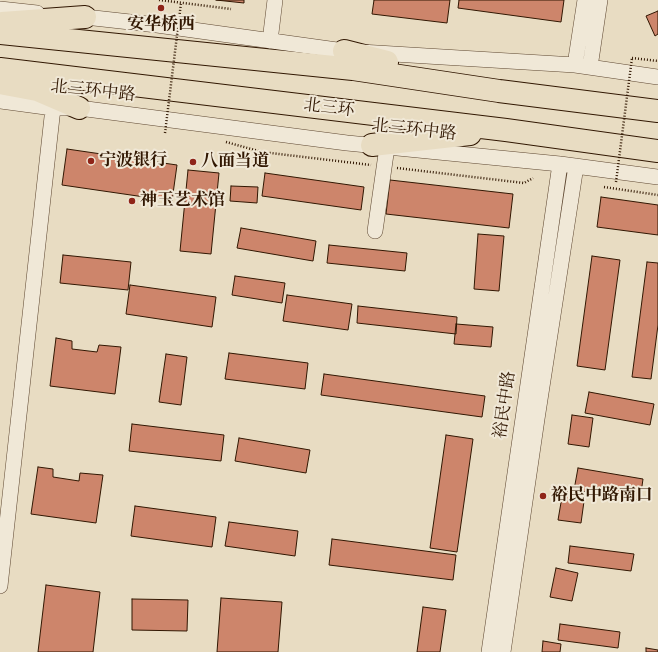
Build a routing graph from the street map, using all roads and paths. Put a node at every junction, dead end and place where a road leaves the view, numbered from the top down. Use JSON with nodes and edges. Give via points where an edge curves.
{"nodes":[{"id":1,"x":159,"y":0,"type":"edge"},
{"id":2,"x":275,"y":0,"type":"edge"},
{"id":3,"x":585,"y":0,"type":"edge"},
{"id":4,"x":600,"y":0,"type":"edge"},
{"id":5,"x":181,"y":3,"type":"junction"},
{"id":6,"x":0,"y":9,"type":"edge"},
{"id":7,"x":231,"y":9,"type":"dead end"},
{"id":8,"x":85,"y":17,"type":"junction"},
{"id":9,"x":0,"y":23,"type":"edge"},
{"id":10,"x":0,"y":33,"type":"edge"},
{"id":11,"x":270,"y":41,"type":"junction"},
{"id":12,"x":344,"y":50,"type":"junction"},
{"id":13,"x":658,"y":61,"type":"edge"},
{"id":14,"x":575,"y":65,"type":"junction"},
{"id":15,"x":590,"y":67,"type":"junction"},
{"id":16,"x":0,"y":69,"type":"edge"},
{"id":17,"x":658,"y":77,"type":"edge"},
{"id":18,"x":0,"y":83,"type":"edge"},
{"id":19,"x":499,"y":91,"type":"junction"},
{"id":20,"x":0,"y":101,"type":"edge"},
{"id":21,"x":53,"y":108,"type":"junction"},
{"id":22,"x":79,"y":108,"type":"junction"},
{"id":23,"x":658,"y":111,"type":"edge"},
{"id":24,"x":506,"y":130,"type":"junction"},
{"id":25,"x":165,"y":133,"type":"dead end"},
{"id":26,"x":379,"y":146,"type":"junction"},
{"id":27,"x":658,"y":151,"type":"edge"},
{"id":28,"x":560,"y":164,"type":"junction"},
{"id":29,"x":576,"y":166,"type":"junction"},
{"id":30,"x":658,"y":177,"type":"edge"},
{"id":31,"x":616,"y":182,"type":"dead end"},
{"id":32,"x":604,"y":187,"type":"dead end"},
{"id":33,"x":658,"y":195,"type":"edge"},
{"id":34,"x":375,"y":231,"type":"dead end"},
{"id":35,"x":0,"y":586,"type":"edge"},
{"id":36,"x":489,"y":652,"type":"edge"},
{"id":37,"x":503,"y":652,"type":"edge"}],
"edges":[{"from":1,"to":5,"type":"path"},
{"from":2,"to":11,"type":"street"},
{"from":3,"to":14,"type":"street"},
{"from":4,"to":15,"type":"street"},
{"from":5,"to":7,"type":"path"},
{"from":5,"to":25,"type":"path","bridge":true},
{"from":6,"to":8,"type":"street"},
{"from":8,"to":9,"type":"highway"},
{"from":8,"to":11,"type":"street"},
{"from":10,"to":19,"type":"highway","via":[[353,69]]},
{"from":11,"to":12,"type":"street"},
{"from":12,"to":14,"type":"street"},
{"from":12,"to":19,"type":"highway"},
{"from":13,"to":31,"type":"path","bridge":true,"via":[[632,58]]},
{"from":14,"to":15,"type":"street"},
{"from":15,"to":17,"type":"street"},
{"from":16,"to":24,"type":"highway","name":"北三环"},
{"from":18,"to":22,"type":"highway","via":[[37,90]]},
{"from":19,"to":23,"type":"highway"},
{"from":20,"to":21,"type":"street","name":"北三环中路"},
{"from":21,"to":22,"type":"street","name":"北三环中路"},
{"from":21,"to":35,"type":"street"},
{"from":22,"to":26,"type":"street","name":"北三环中路"},
{"from":24,"to":26,"type":"highway"},
{"from":24,"to":27,"type":"highway","name":"北三环"},
{"from":26,"to":28,"type":"street","name":"北三环中路"},
{"from":26,"to":34,"type":"street"},
{"from":28,"to":29,"type":"street","name":"北三环中路"},
{"from":28,"to":36,"type":"street","name":"裕民中路"},
{"from":29,"to":30,"type":"street","name":"北三环中路"},
{"from":29,"to":37,"type":"street","name":"裕民中路"},
{"from":32,"to":33,"type":"path"}]}
